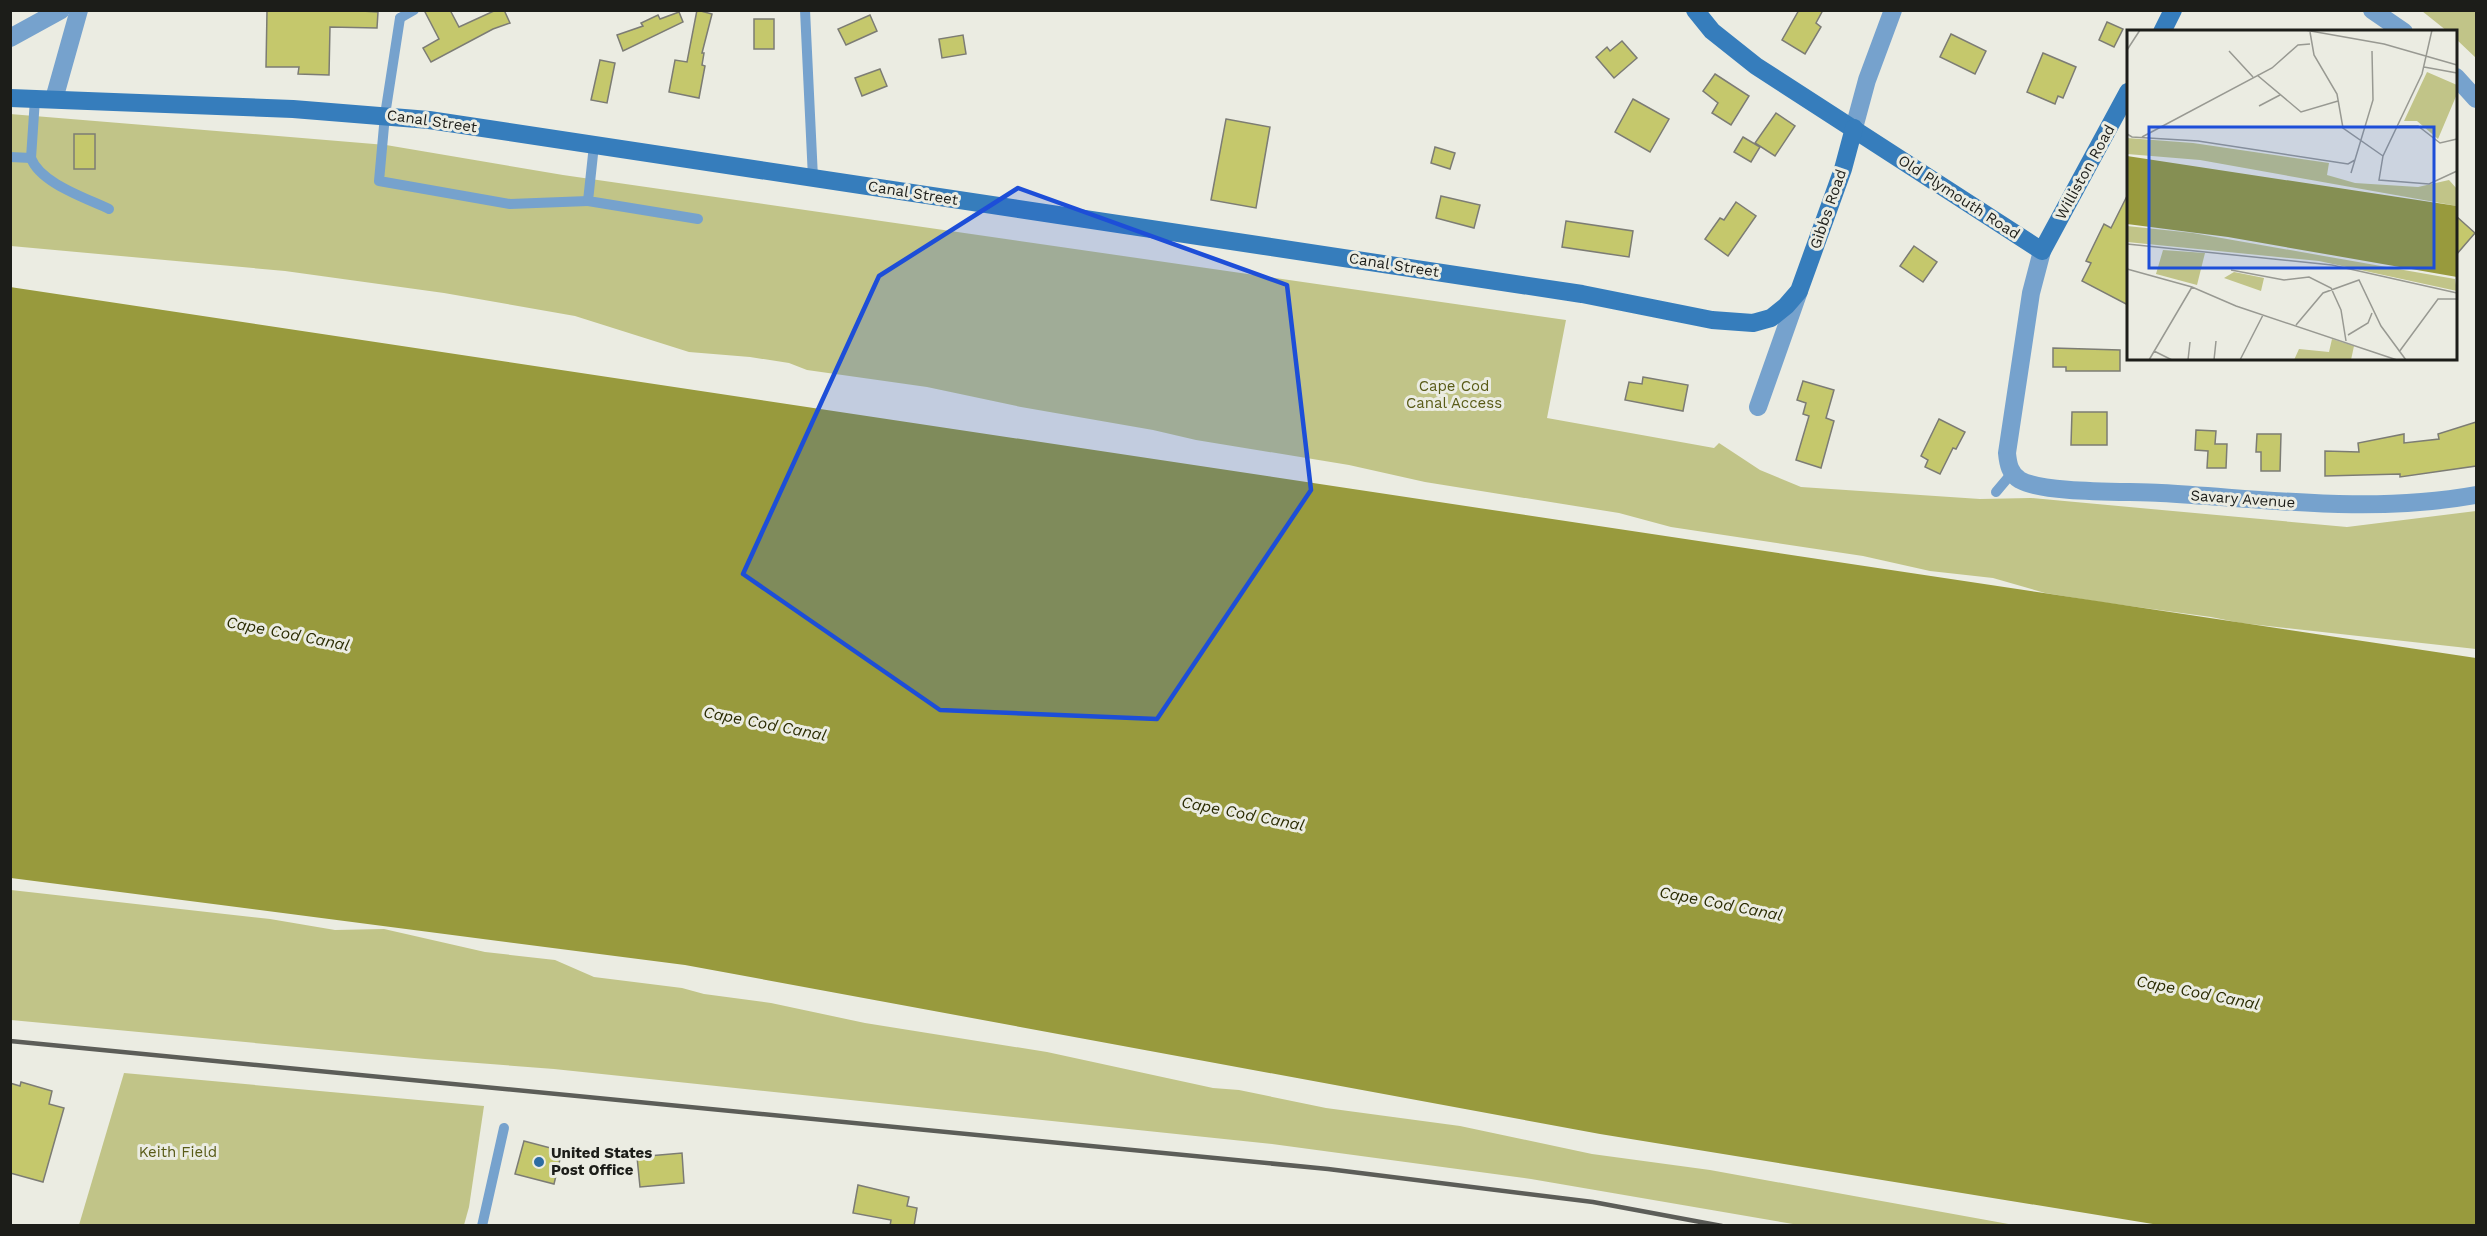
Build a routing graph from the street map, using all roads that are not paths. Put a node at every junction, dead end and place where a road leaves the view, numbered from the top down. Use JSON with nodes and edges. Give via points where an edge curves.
{"nodes":[{"id":1,"x":60,"y":10,"type":"edge"},
{"id":2,"x":79,"y":10,"type":"edge"},
{"id":3,"x":414,"y":10,"type":"edge"},
{"id":4,"x":805,"y":10,"type":"edge"},
{"id":5,"x":1695,"y":10,"type":"edge"},
{"id":6,"x":1893,"y":10,"type":"edge"},
{"id":7,"x":2173,"y":10,"type":"edge"},
{"id":8,"x":2374,"y":11,"type":"edge"},
{"id":9,"x":396,"y":14,"type":"edge"},
{"id":10,"x":2163,"y":30,"type":"edge"},
{"id":11,"x":2401,"y":30,"type":"edge"},
{"id":12,"x":10,"y":38,"type":"edge"},
{"id":13,"x":2457,"y":78,"type":"edge"},
{"id":14,"x":2127,"y":94,"type":"edge"},
{"id":15,"x":10,"y":98,"type":"edge"},
{"id":16,"x":35,"y":99,"type":"junction"},
{"id":17,"x":54,"y":99,"type":"junction"},
{"id":18,"x":2476,"y":99,"type":"edge"},
{"id":19,"x":385,"y":115,"type":"junction"},
{"id":20,"x":1854,"y":128,"type":"junction"},
{"id":21,"x":594,"y":145,"type":"junction"},
{"id":22,"x":10,"y":157,"type":"edge"},
{"id":23,"x":31,"y":159,"type":"junction"},
{"id":24,"x":813,"y":178,"type":"junction"},
{"id":25,"x":588,"y":201,"type":"junction"},
{"id":26,"x":109,"y":209,"type":"dead end"},
{"id":27,"x":698,"y":219,"type":"dead end"},
{"id":28,"x":2042,"y":251,"type":"junction"},
{"id":29,"x":1799,"y":291,"type":"junction"},
{"id":30,"x":1758,"y":407,"type":"dead end"},
{"id":31,"x":2012,"y":472,"type":"junction"},
{"id":32,"x":1996,"y":492,"type":"dead end"},
{"id":33,"x":2476,"y":495,"type":"edge"},
{"id":34,"x":504,"y":1128,"type":"dead end"},
{"id":35,"x":482,"y":1226,"type":"edge"}],
"edges":[{"from":1,"to":12,"type":"street"},
{"from":2,"to":17,"type":"street"},
{"from":3,"to":9,"type":"lane"},
{"from":4,"to":24,"type":"lane"},
{"from":5,"to":20,"type":"street","name":"Old Plymouth Road","via":[[1733,49]]},
{"from":6,"to":20,"type":"street","name":"Gibbs Road"},
{"from":7,"to":10,"type":"street"},
{"from":8,"to":11,"type":"street"},
{"from":9,"to":19,"type":"lane"},
{"from":13,"to":18,"type":"street"},
{"from":14,"to":28,"type":"street","name":"Williston Road"},
{"from":15,"to":16,"type":"street","name":"Canal Street"},
{"from":16,"to":17,"type":"street","name":"Canal Street"},
{"from":16,"to":23,"type":"lane"},
{"from":17,"to":19,"type":"street","name":"Canal Street"},
{"from":19,"to":21,"type":"street","name":"Canal Street"},
{"from":19,"to":25,"type":"lane","via":[[379,181],[510,204]]},
{"from":20,"to":28,"type":"street","name":"Old Plymouth Road"},
{"from":20,"to":29,"type":"street","name":"Gibbs Road"},
{"from":21,"to":24,"type":"street","name":"Canal Street"},
{"from":21,"to":25,"type":"lane"},
{"from":22,"to":23,"type":"lane"},
{"from":23,"to":26,"type":"lane","via":[[47,178]]},
{"from":24,"to":29,"type":"street","name":"Canal Street","via":[[1582,294],[1723,321],[1753,323],[1771,318]]},
{"from":25,"to":27,"type":"lane"},
{"from":28,"to":31,"type":"street","via":[[2031,293],[2007,453]]},
{"from":29,"to":30,"type":"street","name":"Gibbs Road"},
{"from":31,"to":32,"type":"lane"},
{"from":31,"to":33,"type":"street","name":"Savary Avenue","via":[[2031,484],[2072,489],[2312,504],[2412,504]]},
{"from":34,"to":35,"type":"lane"}]}
